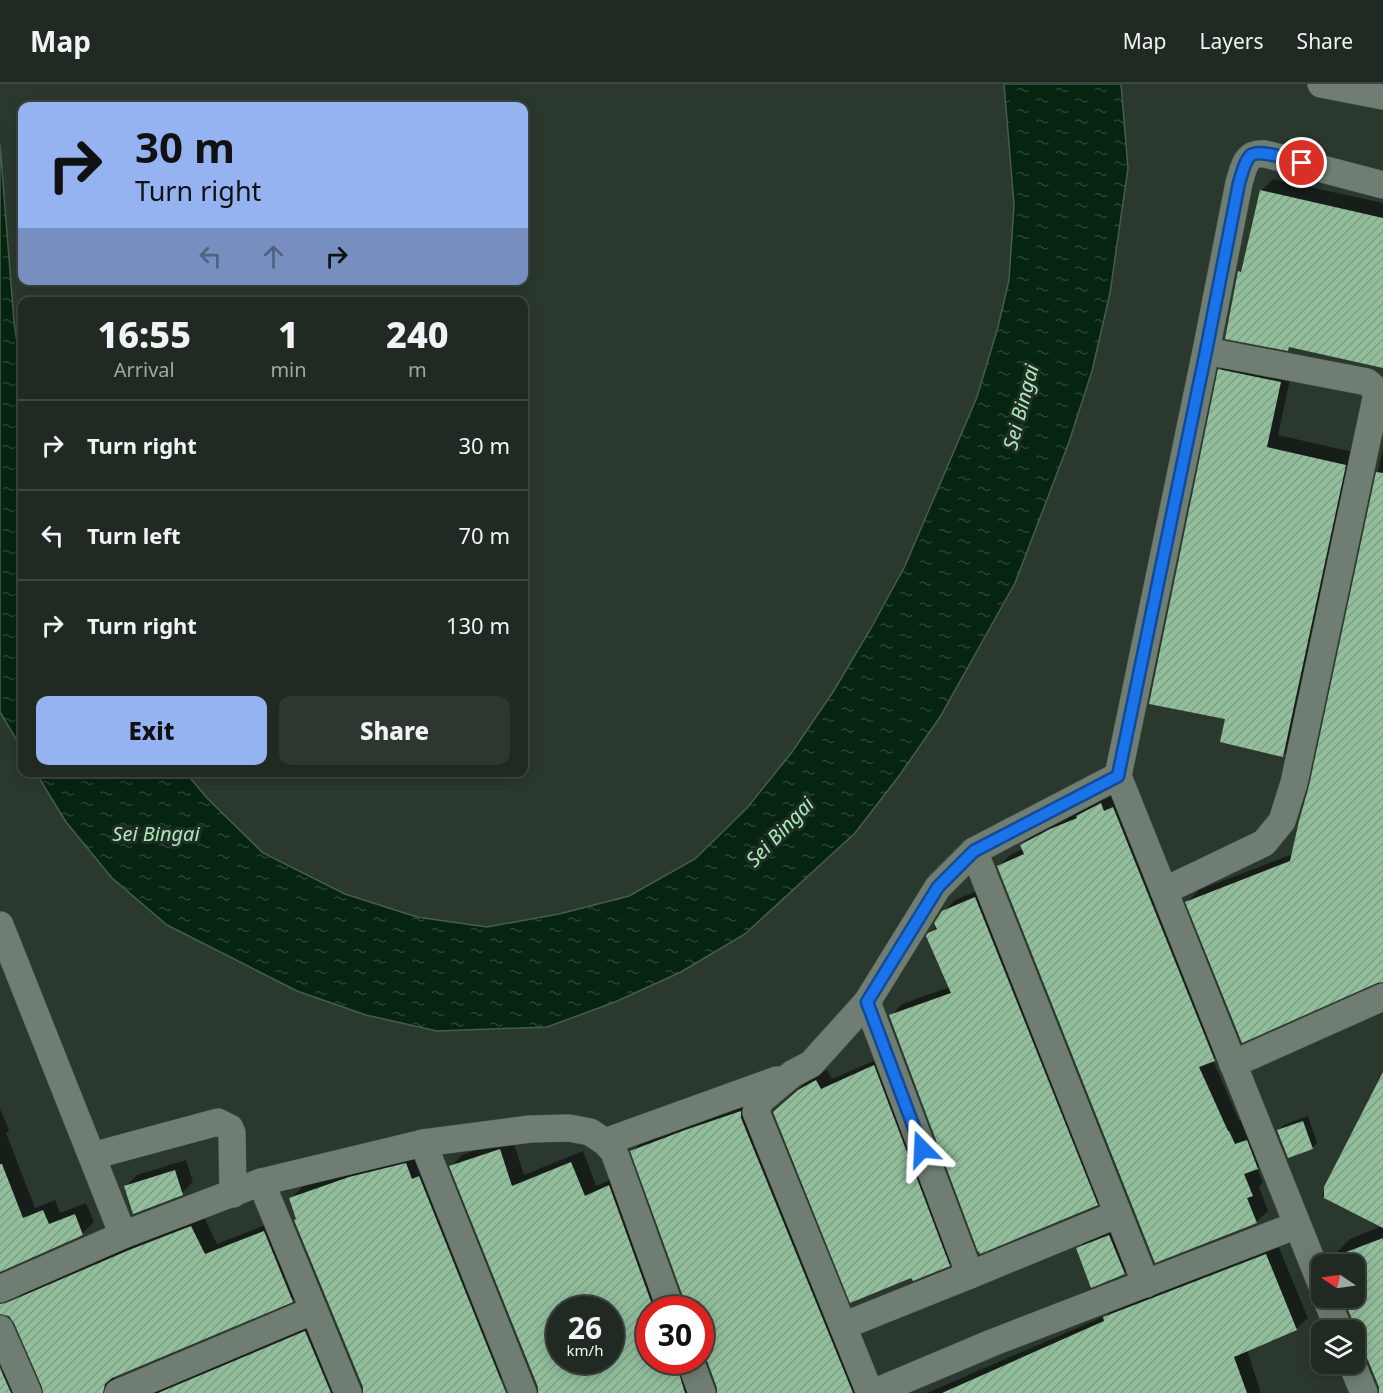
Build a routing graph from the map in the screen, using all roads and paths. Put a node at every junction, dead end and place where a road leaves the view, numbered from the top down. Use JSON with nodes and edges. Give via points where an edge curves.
{"nodes":[{"id":1,"x":1321,"y":84,"type":"edge"},
{"id":2,"x":1383,"y":96,"type":"edge"},
{"id":3,"x":1383,"y":185,"type":"edge"},
{"id":4,"x":1206,"y":351,"type":"junction"},
{"id":5,"x":1379,"y":386,"type":"edge"},
{"id":6,"x":1118,"y":776,"type":"junction"},
{"id":7,"x":974,"y":851,"type":"junction"},
{"id":8,"x":1164,"y":891,"type":"junction"},
{"id":9,"x":0,"y":925,"type":"edge"},
{"id":10,"x":1383,"y":997,"type":"edge"},
{"id":11,"x":867,"y":1002,"type":"junction"},
{"id":12,"x":1233,"y":1064,"type":"junction"},
{"id":13,"x":792,"y":1074,"type":"junction"},
{"id":14,"x":605,"y":1142,"type":"junction"},
{"id":15,"x":423,"y":1143,"type":"junction"},
{"id":16,"x":92,"y":1156,"type":"junction"},
{"id":17,"x":261,"y":1182,"type":"junction"},
{"id":18,"x":233,"y":1194,"type":"junction"},
{"id":19,"x":1118,"y":1214,"type":"junction"},
{"id":20,"x":1297,"y":1225,"type":"junction"},
{"id":21,"x":123,"y":1235,"type":"junction"},
{"id":22,"x":1311,"y":1259,"type":"edge"},
{"id":23,"x":970,"y":1275,"type":"junction"},
{"id":24,"x":1146,"y":1284,"type":"junction"},
{"id":25,"x":0,"y":1289,"type":"edge"},
{"id":26,"x":666,"y":1296,"type":"edge"},
{"id":27,"x":314,"y":1310,"type":"junction"},
{"id":28,"x":843,"y":1326,"type":"junction"},
{"id":29,"x":0,"y":1329,"type":"edge"},
{"id":30,"x":695,"y":1374,"type":"edge"},
{"id":31,"x":1356,"y":1374,"type":"edge"},
{"id":32,"x":517,"y":1391,"type":"edge"},
{"id":33,"x":28,"y":1393,"type":"edge"},
{"id":34,"x":118,"y":1393,"type":"edge"},
{"id":35,"x":348,"y":1393,"type":"edge"},
{"id":36,"x":702,"y":1393,"type":"edge"},
{"id":37,"x":872,"y":1393,"type":"edge"},
{"id":38,"x":1364,"y":1393,"type":"edge"}],
"edges":[{"from":1,"to":2,"type":"street"},
{"from":3,"to":4,"type":"street","via":[[1265,154],[1250,156],[1239,183]]},
{"from":4,"to":5,"type":"street"},
{"from":4,"to":6,"type":"street"},
{"from":5,"to":8,"type":"street","via":[[1294,783],[1282,821],[1264,843]]},
{"from":6,"to":7,"type":"street"},
{"from":6,"to":8,"type":"street"},
{"from":7,"to":11,"type":"street","via":[[938,887]]},
{"from":7,"to":19,"type":"street"},
{"from":8,"to":12,"type":"street"},
{"from":9,"to":16,"type":"street"},
{"from":10,"to":12,"type":"street"},
{"from":11,"to":13,"type":"street","via":[[811,1064]]},
{"from":11,"to":23,"type":"street"},
{"from":12,"to":20,"type":"street"},
{"from":13,"to":14,"type":"street"},
{"from":13,"to":28,"type":"street","via":[[760,1101],[756,1112]]},
{"from":14,"to":15,"type":"street","via":[[590,1132],[569,1128]]},
{"from":14,"to":26,"type":"street","via":[[614,1152]]},
{"from":15,"to":17,"type":"street"},
{"from":15,"to":32,"type":"street"},
{"from":16,"to":18,"type":"street","via":[[218,1122],[232,1133]]},
{"from":16,"to":21,"type":"street"},
{"from":17,"to":18,"type":"street"},
{"from":17,"to":27,"type":"street"},
{"from":18,"to":21,"type":"street"},
{"from":19,"to":23,"type":"street"},
{"from":19,"to":24,"type":"street"},
{"from":20,"to":22,"type":"street"},
{"from":20,"to":24,"type":"street"},
{"from":21,"to":25,"type":"street"},
{"from":23,"to":28,"type":"street"},
{"from":24,"to":37,"type":"street"},
{"from":27,"to":34,"type":"street"},
{"from":27,"to":35,"type":"street"},
{"from":28,"to":37,"type":"street"},
{"from":29,"to":33,"type":"street"},
{"from":30,"to":36,"type":"street"},
{"from":31,"to":38,"type":"street"}]}
